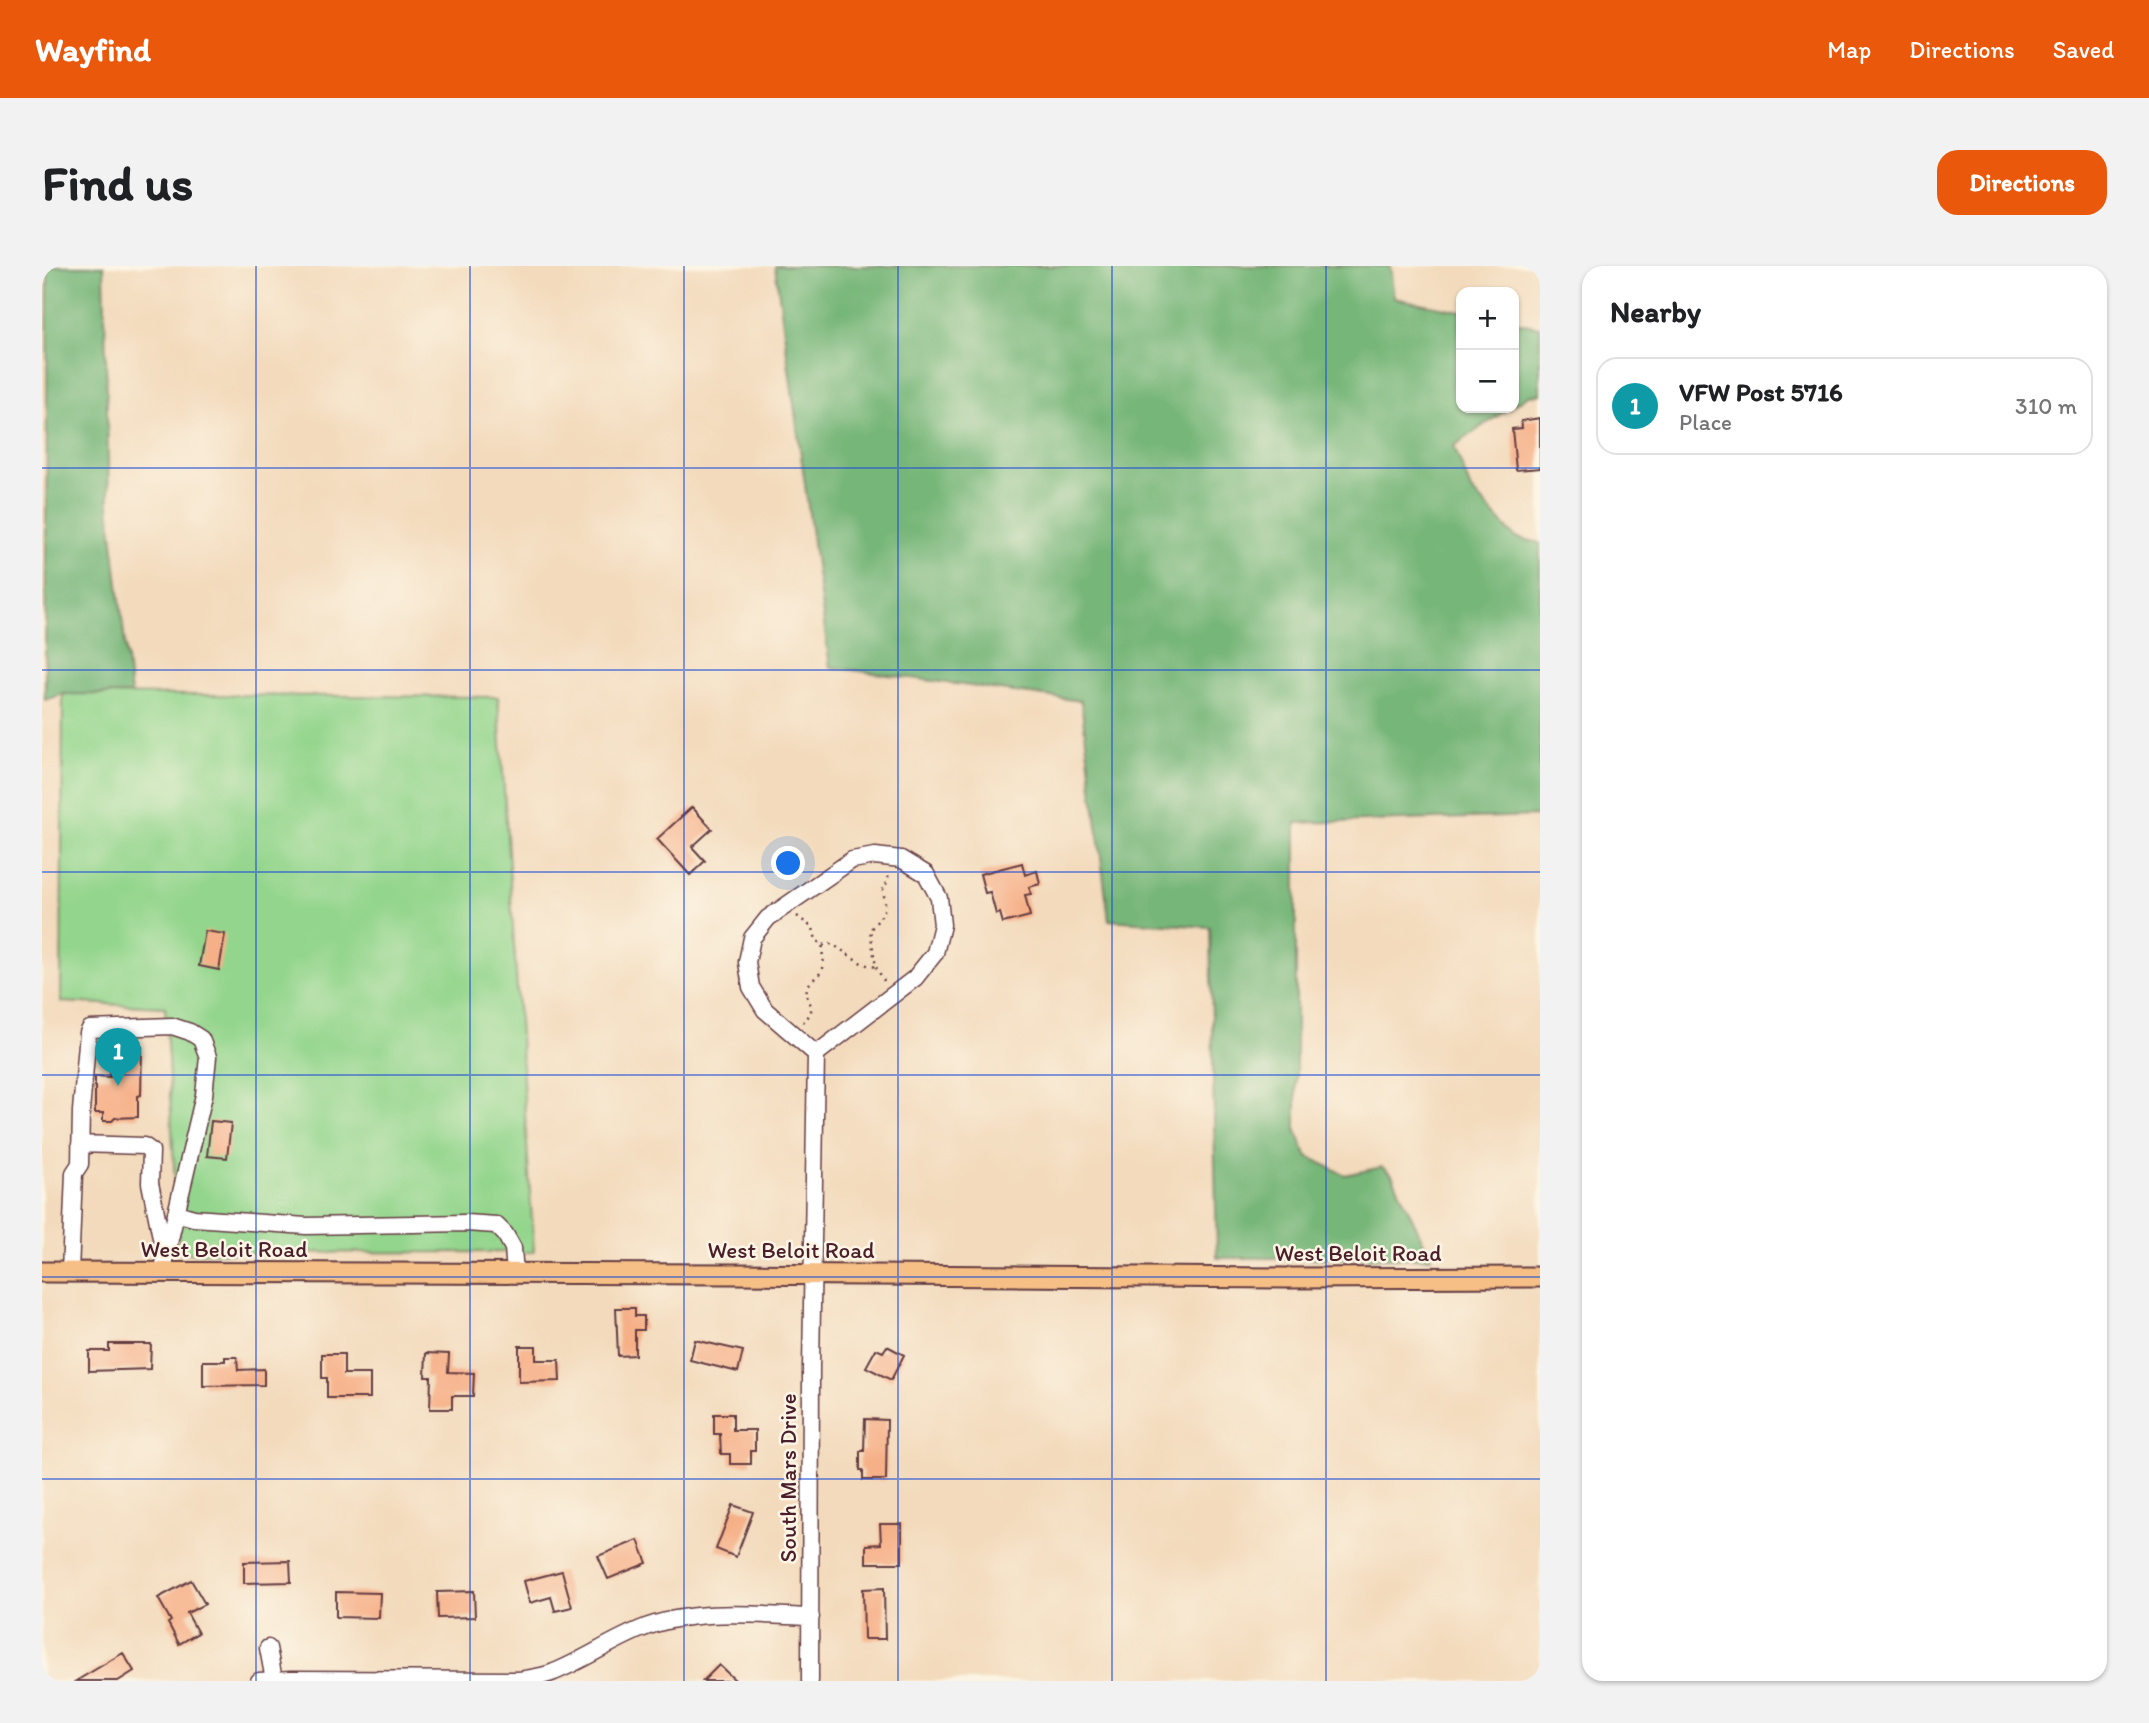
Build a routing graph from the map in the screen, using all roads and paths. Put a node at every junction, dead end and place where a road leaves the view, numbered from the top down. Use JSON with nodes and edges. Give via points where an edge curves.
{"nodes":[{"id":1,"x":892,"y":858,"type":"junction"},
{"id":2,"x":789,"y":904,"type":"junction"},
{"id":3,"x":823,"y":945,"type":"junction"},
{"id":4,"x":876,"y":967,"type":"junction"},
{"id":5,"x":899,"y":990,"type":"junction"},
{"id":6,"x":797,"y":1038,"type":"junction"},
{"id":7,"x":816,"y":1054,"type":"junction"},
{"id":8,"x":80,"y":1144,"type":"junction"},
{"id":9,"x":176,"y":1213,"type":"junction"},
{"id":10,"x":164,"y":1265,"type":"junction"},
{"id":11,"x":42,"y":1272,"type":"edge"},
{"id":12,"x":70,"y":1272,"type":"junction"},
{"id":13,"x":515,"y":1274,"type":"junction"},
{"id":14,"x":812,"y":1275,"type":"junction"},
{"id":15,"x":1540,"y":1277,"type":"edge"},
{"id":16,"x":811,"y":1617,"type":"junction"},
{"id":17,"x":268,"y":1648,"type":"dead end"},
{"id":18,"x":266,"y":1680,"type":"edge"},
{"id":19,"x":291,"y":1680,"type":"edge"},
{"id":20,"x":810,"y":1681,"type":"edge"}],
"edges":[{"from":1,"to":2,"type":"street","via":[[852,860]]},
{"from":1,"to":4,"type":"path","via":[[883,887],[884,912],[870,930]]},
{"from":1,"to":5,"type":"street","via":[[926,874],[940,898],[942,925],[935,953]]},
{"from":2,"to":3,"type":"path"},
{"from":2,"to":6,"type":"street","via":[[768,918],[752,938],[747,962],[751,986],[765,1010]]},
{"from":3,"to":4,"type":"path","via":[[832,944]]},
{"from":3,"to":6,"type":"path","via":[[823,971],[808,985],[811,1015],[802,1023]]},
{"from":4,"to":5,"type":"path","via":[[883,980]]},
{"from":5,"to":7,"type":"street"},
{"from":6,"to":7,"type":"street"},
{"from":7,"to":14,"type":"street","name":"South Mars Drive"},
{"from":8,"to":9,"type":"street","via":[[90,1029],[172,1026],[201,1039],[208,1057],[204,1095]]},
{"from":8,"to":10,"type":"street","via":[[144,1146],[151,1151],[150,1183]]},
{"from":8,"to":12,"type":"street","via":[[80,1164],[74,1173]]},
{"from":9,"to":10,"type":"street"},
{"from":9,"to":13,"type":"street","via":[[306,1226],[496,1226],[513,1248]]},
{"from":10,"to":12,"type":"main road","name":"West Beloit Road"},
{"from":10,"to":13,"type":"main road","name":"West Beloit Road"},
{"from":11,"to":12,"type":"main road","name":"West Beloit Road"},
{"from":13,"to":14,"type":"main road","name":"West Beloit Road"},
{"from":14,"to":15,"type":"main road","name":"West Beloit Road"},
{"from":14,"to":16,"type":"street","name":"South Mars Drive"},
{"from":16,"to":19,"type":"street","via":[[685,1617],[661,1622],[553,1672],[517,1680]]},
{"from":16,"to":20,"type":"street","name":"South Mars Drive"},
{"from":17,"to":18,"type":"street"},
{"from":18,"to":19,"type":"street"}]}
